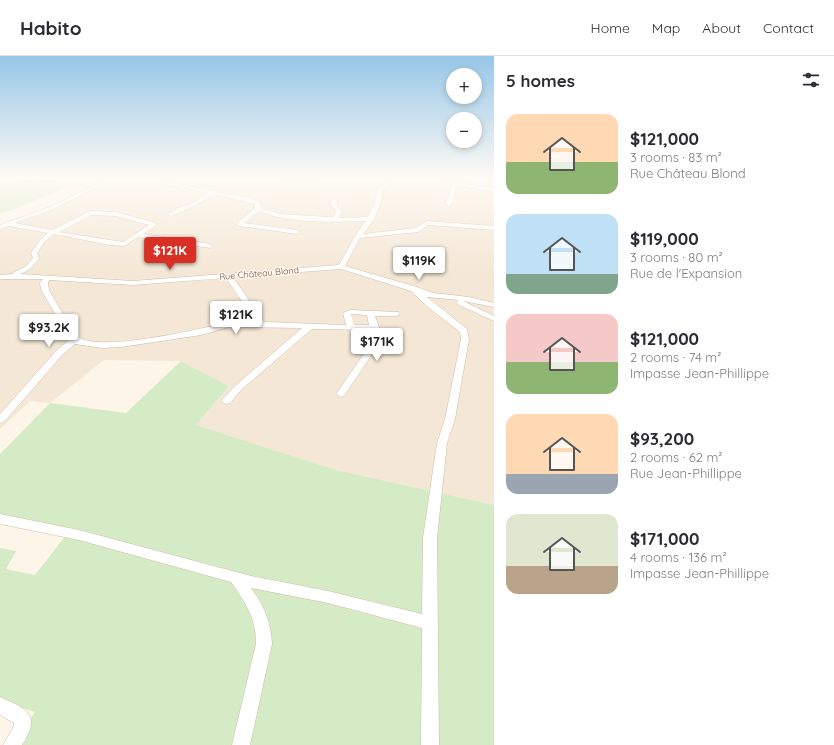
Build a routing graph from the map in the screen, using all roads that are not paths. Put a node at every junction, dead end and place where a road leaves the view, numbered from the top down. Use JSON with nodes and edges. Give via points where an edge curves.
{"nodes":[{"id":1,"x":47,"y":209,"type":"edge"},
{"id":2,"x":180,"y":209,"type":"edge"},
{"id":3,"x":257,"y":209,"type":"edge"},
{"id":4,"x":261,"y":209,"type":"edge"},
{"id":5,"x":337,"y":209,"type":"edge"},
{"id":6,"x":375,"y":209,"type":"edge"},
{"id":7,"x":171,"y":214,"type":"dead end"},
{"id":8,"x":335,"y":219,"type":"junction"},
{"id":9,"x":371,"y":219,"type":"junction"},
{"id":10,"x":9,"y":224,"type":"junction"},
{"id":11,"x":0,"y":227,"type":"edge"},
{"id":12,"x":494,"y":228,"type":"edge"},
{"id":13,"x":297,"y":232,"type":"dead end"},
{"id":14,"x":52,"y":233,"type":"junction"},
{"id":15,"x":137,"y":234,"type":"junction"},
{"id":16,"x":358,"y":236,"type":"junction"},
{"id":17,"x":210,"y":246,"type":"dead end"},
{"id":18,"x":340,"y":267,"type":"junction"},
{"id":19,"x":228,"y":276,"type":"junction"},
{"id":20,"x":0,"y":277,"type":"edge"},
{"id":21,"x":47,"y":278,"type":"junction"},
{"id":22,"x":419,"y":293,"type":"junction"},
{"id":23,"x":451,"y":299,"type":"junction"},
{"id":24,"x":494,"y":305,"type":"edge"},
{"id":25,"x":370,"y":313,"type":"junction"},
{"id":26,"x":396,"y":314,"type":"dead end"},
{"id":27,"x":494,"y":319,"type":"edge"},
{"id":28,"x":262,"y":325,"type":"junction"},
{"id":29,"x":310,"y":326,"type":"junction"},
{"id":30,"x":351,"y":328,"type":"junction"},
{"id":31,"x":374,"y":328,"type":"junction"},
{"id":32,"x":75,"y":340,"type":"junction"},
{"id":33,"x":341,"y":394,"type":"dead end"},
{"id":34,"x":226,"y":401,"type":"dead end"},
{"id":35,"x":0,"y":420,"type":"edge"},
{"id":36,"x":0,"y":519,"type":"edge"},
{"id":37,"x":236,"y":578,"type":"junction"},
{"id":38,"x":430,"y":623,"type":"junction"},
{"id":39,"x":0,"y":706,"type":"edge"},
{"id":40,"x":12,"y":745,"type":"edge"},
{"id":41,"x":241,"y":745,"type":"edge"},
{"id":42,"x":430,"y":745,"type":"edge"}],
"edges":[{"from":1,"to":10,"type":"street"},
{"from":2,"to":7,"type":"street"},
{"from":3,"to":13,"type":"street","via":[[239,224]]},
{"from":4,"to":8,"type":"street","via":[[269,213],[312,219]]},
{"from":5,"to":8,"type":"street"},
{"from":6,"to":9,"type":"street"},
{"from":8,"to":9,"type":"street"},
{"from":9,"to":16,"type":"street"},
{"from":10,"to":11,"type":"street"},
{"from":10,"to":14,"type":"street"},
{"from":12,"to":16,"type":"street","via":[[427,223],[418,230]]},
{"from":14,"to":15,"type":"street","via":[[124,244]]},
{"from":14,"to":15,"type":"street","via":[[90,213],[116,214],[154,224]]},
{"from":14,"to":20,"type":"street","via":[[43,240],[34,253],[36,258],[26,271]]},
{"from":15,"to":17,"type":"street"},
{"from":16,"to":18,"type":"street"},
{"from":18,"to":19,"type":"street","name":"Rue Château Blond"},
{"from":18,"to":22,"type":"street","via":[[414,289]]},
{"from":19,"to":21,"type":"street","name":"Rue Château Blond","via":[[133,284]]},
{"from":19,"to":28,"type":"street"},
{"from":20,"to":21,"type":"street","name":"Rue Château Blond"},
{"from":21,"to":32,"type":"street","via":[[44,283],[45,290]]},
{"from":22,"to":23,"type":"street"},
{"from":22,"to":38,"type":"street","via":[[464,330],[465,339],[450,419],[442,443],[430,538]]},
{"from":23,"to":24,"type":"street"},
{"from":23,"to":27,"type":"street"},
{"from":25,"to":26,"type":"street"},
{"from":25,"to":30,"type":"street","via":[[347,313]]},
{"from":25,"to":31,"type":"street"},
{"from":28,"to":29,"type":"street"},
{"from":28,"to":32,"type":"street","via":[[229,325],[201,332],[121,344],[102,345]]},
{"from":29,"to":30,"type":"street"},
{"from":29,"to":34,"type":"street"},
{"from":30,"to":31,"type":"street"},
{"from":31,"to":33,"type":"street","via":[[379,338]]},
{"from":32,"to":35,"type":"street","via":[[60,352]]},
{"from":36,"to":37,"type":"street","via":[[94,539]]},
{"from":37,"to":38,"type":"street","via":[[328,597]]},
{"from":37,"to":41,"type":"street","via":[[258,612],[263,622],[264,633],[264,644]]},
{"from":38,"to":42,"type":"street"},
{"from":39,"to":40,"type":"street","via":[[23,719],[21,730]]}]}
